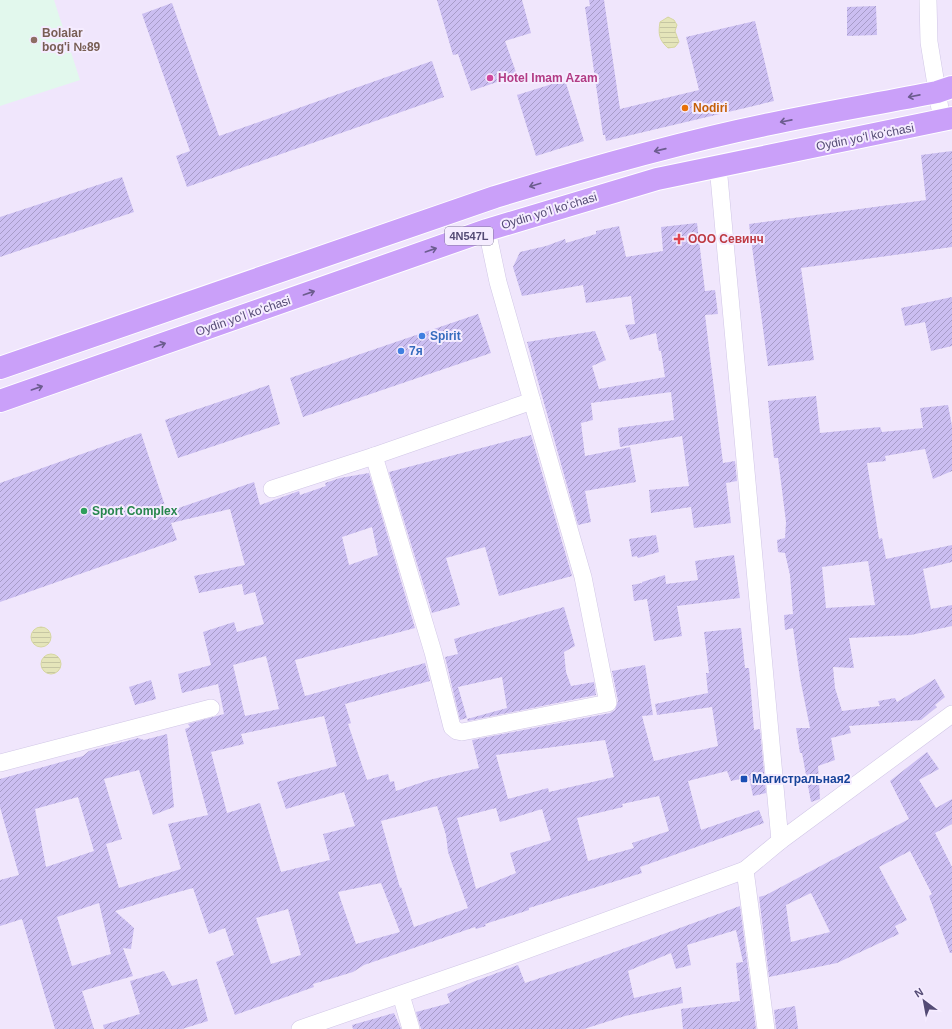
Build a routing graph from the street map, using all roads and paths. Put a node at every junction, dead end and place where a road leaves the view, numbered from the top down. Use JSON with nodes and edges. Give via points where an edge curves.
{"nodes":[{"id":1,"x":928,"y":0,"type":"edge"},
{"id":2,"x":945,"y":90,"type":"edge"},
{"id":3,"x":947,"y":120,"type":"edge"},
{"id":4,"x":718,"y":166,"type":"junction"},
{"id":5,"x":487,"y":230,"type":"junction"},
{"id":6,"x":0,"y":368,"type":"edge"},
{"id":7,"x":0,"y":401,"type":"edge"},
{"id":8,"x":532,"y":401,"type":"junction"},
{"id":9,"x":374,"y":456,"type":"junction"},
{"id":10,"x":272,"y":489,"type":"dead end"},
{"id":11,"x":211,"y":708,"type":"dead end"},
{"id":12,"x":952,"y":714,"type":"edge"},
{"id":13,"x":0,"y":763,"type":"edge"},
{"id":14,"x":780,"y":841,"type":"junction"},
{"id":15,"x":745,"y":870,"type":"junction"},
{"id":16,"x":402,"y":995,"type":"junction"},
{"id":17,"x":300,"y":1029,"type":"edge"},
{"id":18,"x":411,"y":1029,"type":"edge"},
{"id":19,"x":766,"y":1029,"type":"edge"}],
"edges":[{"from":1,"to":2,"type":"street","via":[[929,42]]},
{"from":2,"to":3,"type":"street"},
{"from":2,"to":6,"type":"main road","number":"4N547L","one_way":true,"via":[[770,124],[563,176]]},
{"from":3,"to":4,"type":"main road","name":"Oydin yoʻl koʻchasi","number":"4N547L"},
{"from":4,"to":5,"type":"main road","name":"Oydin yoʻl koʻchasi","number":"4N547L","via":[[650,181]]},
{"from":4,"to":14,"type":"street"},
{"from":7,"to":5,"type":"main road","name":"Oydin yoʻl koʻchasi","number":"4N547L","one_way":true},
{"from":5,"to":8,"type":"street","via":[[498,282]]},
{"from":8,"to":9,"type":"street"},
{"from":8,"to":9,"type":"street","via":[[583,577],[608,703],[462,732],[452,727],[433,652]]},
{"from":9,"to":10,"type":"street"},
{"from":11,"to":13,"type":"street"},
{"from":12,"to":14,"type":"street"},
{"from":14,"to":15,"type":"street"},
{"from":15,"to":16,"type":"street"},
{"from":15,"to":19,"type":"street"},
{"from":16,"to":17,"type":"street"},
{"from":16,"to":18,"type":"street"}]}
